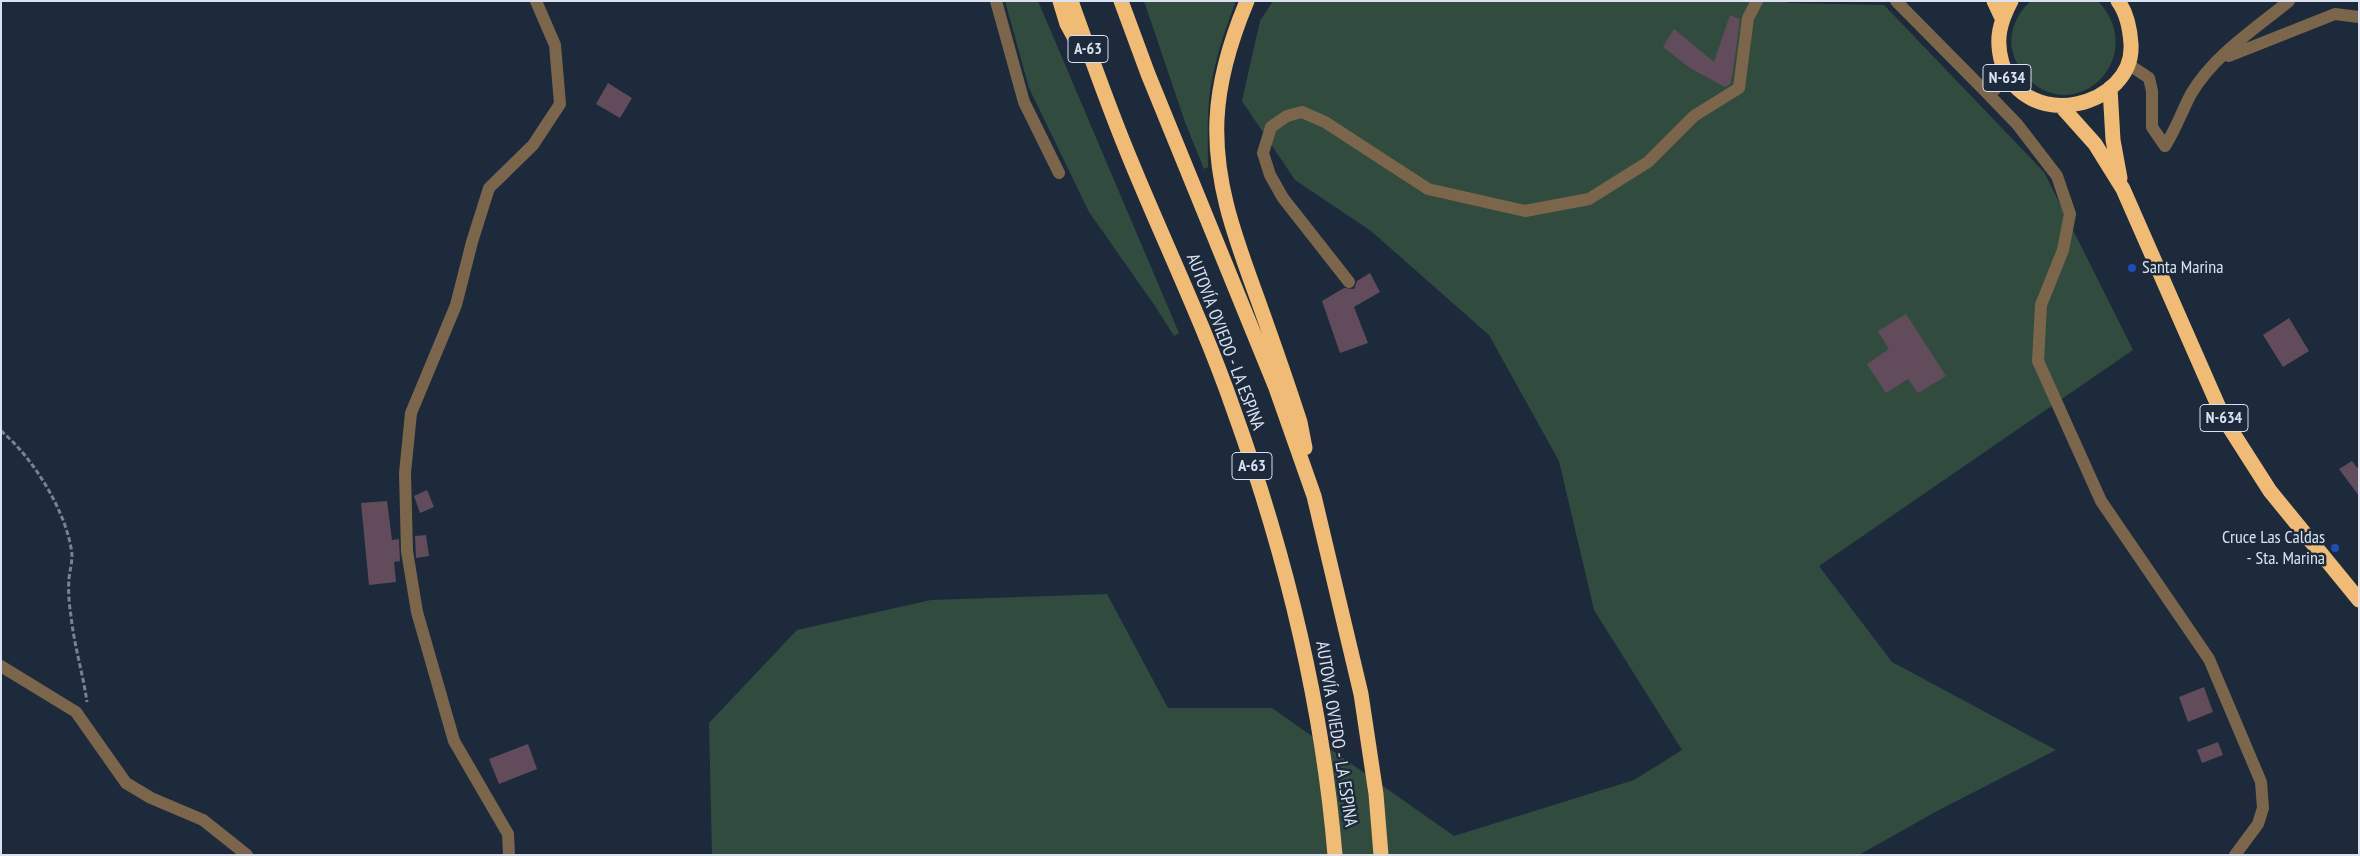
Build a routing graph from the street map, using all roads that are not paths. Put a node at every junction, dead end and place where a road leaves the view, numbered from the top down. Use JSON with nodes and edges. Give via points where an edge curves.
{"nodes":[{"id":1,"x":536,"y":1,"type":"edge"},
{"id":2,"x":996,"y":1,"type":"edge"},
{"id":3,"x":1060,"y":1,"type":"edge"},
{"id":4,"x":1071,"y":1,"type":"edge"},
{"id":5,"x":1121,"y":1,"type":"edge"},
{"id":6,"x":1247,"y":1,"type":"edge"},
{"id":7,"x":1757,"y":1,"type":"edge"},
{"id":8,"x":1896,"y":1,"type":"edge"},
{"id":9,"x":1994,"y":1,"type":"edge"},
{"id":10,"x":2011,"y":1,"type":"edge"},
{"id":11,"x":2289,"y":1,"type":"edge"},
{"id":12,"x":2121,"y":4,"type":"edge"},
{"id":13,"x":2359,"y":17,"type":"edge"},
{"id":14,"x":2002,"y":18,"type":"junction"},
{"id":15,"x":2215,"y":62,"type":"junction"},
{"id":16,"x":2128,"y":64,"type":"junction"},
{"id":17,"x":2007,"y":78,"type":"junction"},
{"id":18,"x":2110,"y":88,"type":"junction"},
{"id":19,"x":1989,"y":95,"type":"junction"},
{"id":20,"x":1105,"y":96,"type":"junction"},
{"id":21,"x":2061,"y":106,"type":"junction"},
{"id":22,"x":1059,"y":173,"type":"dead end"},
{"id":23,"x":2123,"y":189,"type":"junction"},
{"id":24,"x":1349,"y":282,"type":"dead end"},
{"id":25,"x":1314,"y":496,"type":"junction"},
{"id":26,"x":2359,"y":600,"type":"edge"},
{"id":27,"x":1,"y":666,"type":"edge"},
{"id":28,"x":247,"y":855,"type":"edge"},
{"id":29,"x":509,"y":855,"type":"edge"},
{"id":30,"x":1334,"y":855,"type":"edge"},
{"id":31,"x":1381,"y":855,"type":"edge"},
{"id":32,"x":2235,"y":855,"type":"edge"}],
"edges":[{"from":1,"to":29,"type":"street","via":[[555,45],[560,104],[533,145],[489,188],[456,305],[411,413],[405,474],[407,551],[417,612],[454,741],[508,834]]},
{"from":2,"to":22,"type":"street","via":[[1024,102]]},
{"from":3,"to":20,"type":"highway","via":[[1067,24]]},
{"from":4,"to":20,"type":"highway","name":"AUTOVÍA OVIEDO - LA ESPINA","number":"A-63"},
{"from":5,"to":25,"type":"highway","name":"AUTOVÍA OVIEDO - LA ESPINA","number":"A-63","via":[[1276,388]]},
{"from":6,"to":25,"type":"highway","via":[[1234,31],[1222,76],[1217,119],[1219,167],[1227,214],[1300,422]]},
{"from":7,"to":24,"type":"street","via":[[1748,18],[1739,88],[1694,116],[1648,162],[1589,199],[1525,211],[1428,189],[1325,122],[1302,112],[1287,116],[1270,127],[1263,153],[1270,175],[1283,198]]},
{"from":8,"to":19,"type":"street"},
{"from":9,"to":14,"type":"highway"},
{"from":10,"to":14,"type":"highway","number":"N-634"},
{"from":11,"to":15,"type":"street"},
{"from":12,"to":16,"type":"highway","number":"N-634","via":[[2130,31]]},
{"from":13,"to":15,"type":"street","via":[[2335,14]]},
{"from":14,"to":17,"type":"highway","number":"N-634","via":[[1998,32],[2000,57]]},
{"from":15,"to":16,"type":"street","via":[[2191,94],[2176,130],[2165,146],[2152,127],[2149,78]]},
{"from":16,"to":18,"type":"highway","number":"N-634"},
{"from":17,"to":19,"type":"street"},
{"from":17,"to":21,"type":"highway","number":"N-634","via":[[2029,98]]},
{"from":18,"to":21,"type":"highway","number":"N-634","via":[[2088,102]]},
{"from":18,"to":23,"type":"highway","number":"N-634","via":[[2112,140]]},
{"from":19,"to":32,"type":"street","via":[[2017,124],[2057,176],[2070,214],[2063,250],[2041,305],[2038,362],[2101,501],[2209,659],[2262,782],[2263,808],[2258,824]]},
{"from":20,"to":30,"type":"highway","name":"AUTOVÍA OVIEDO - LA ESPINA","number":"A-63","via":[[1233,407],[1267,512],[1295,607],[1316,707]]},
{"from":21,"to":23,"type":"highway","number":"N-634","via":[[2095,144]]},
{"from":23,"to":26,"type":"highway","number":"N-634","via":[[2224,418],[2270,491]]},
{"from":25,"to":31,"type":"highway","name":"AUTOVÍA OVIEDO - LA ESPINA","number":"A-63","via":[[1361,694],[1376,794]]},
{"from":27,"to":28,"type":"street","via":[[76,712],[126,783],[151,798],[203,820]]}]}
